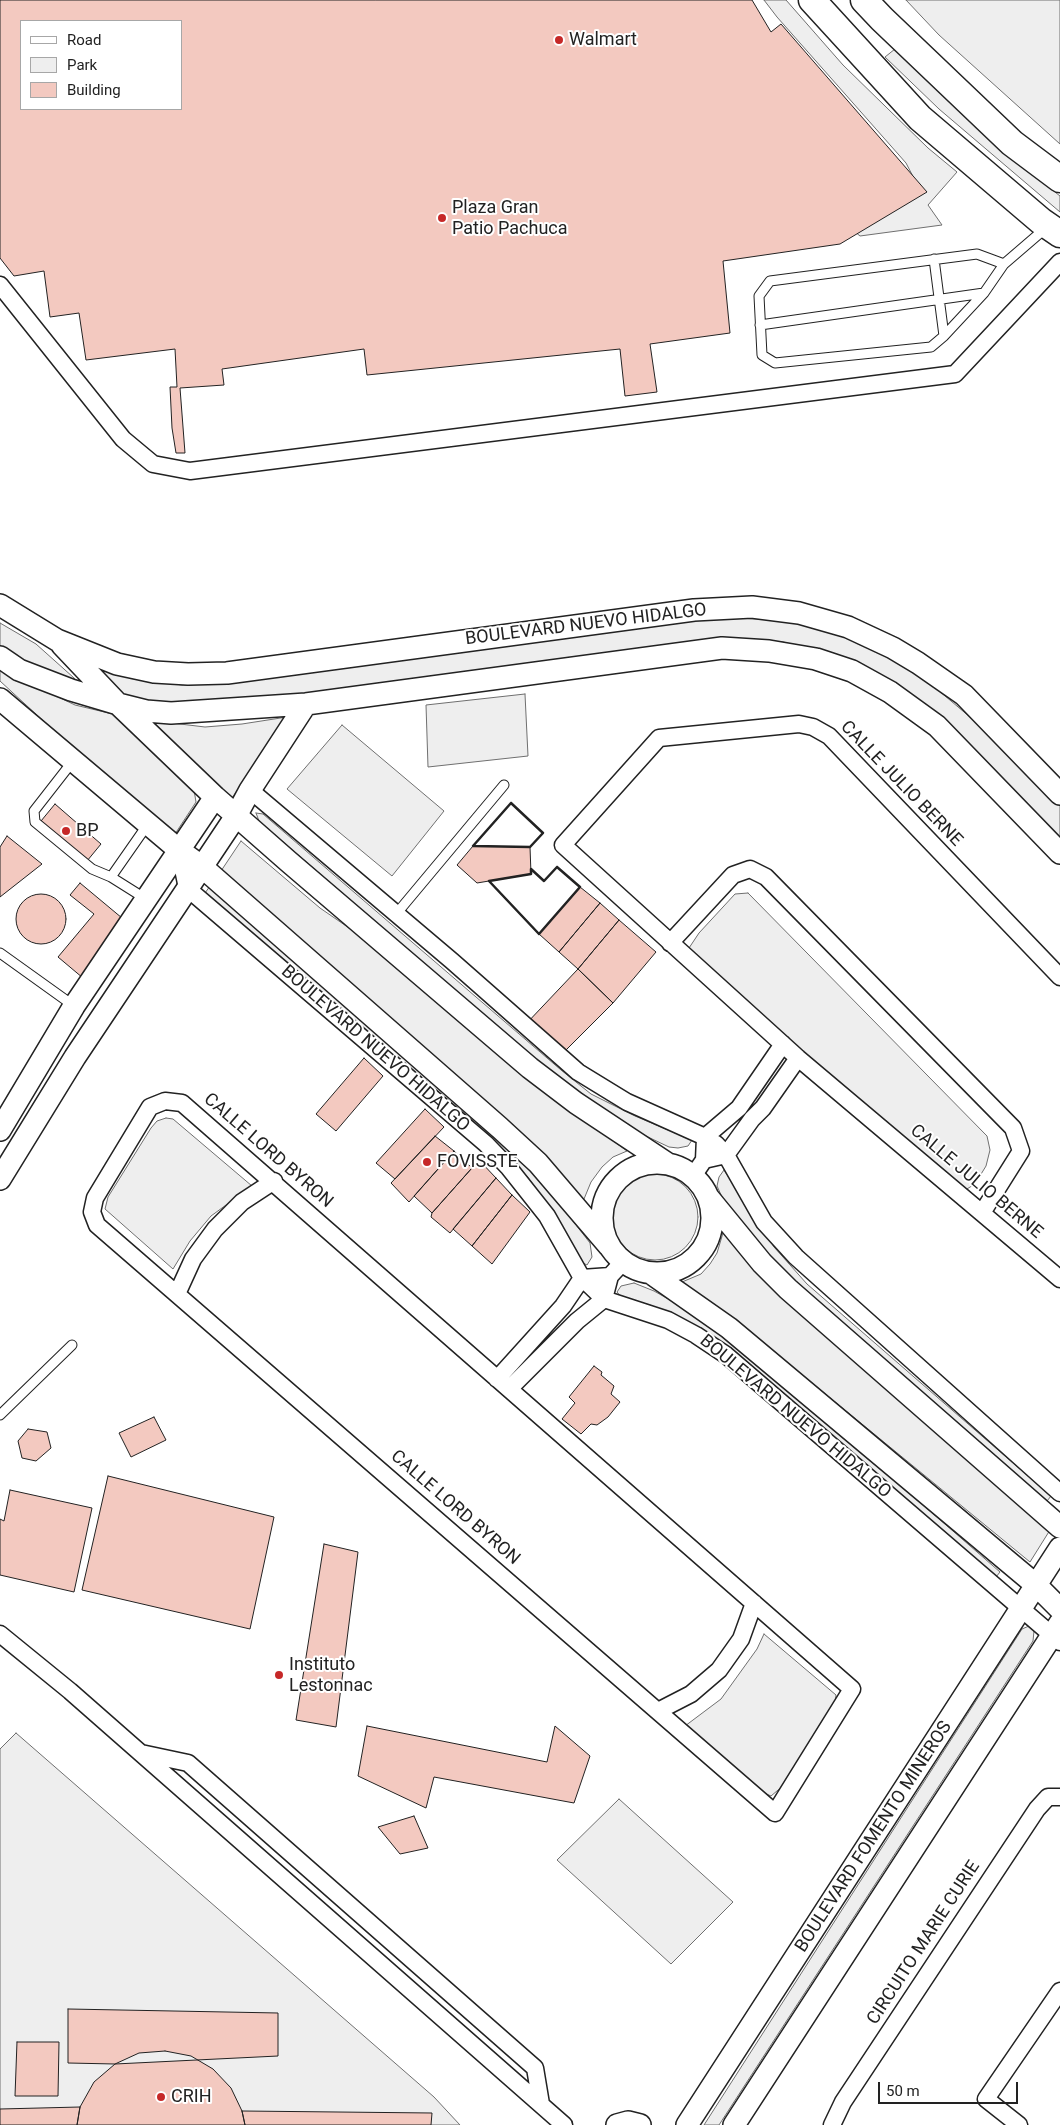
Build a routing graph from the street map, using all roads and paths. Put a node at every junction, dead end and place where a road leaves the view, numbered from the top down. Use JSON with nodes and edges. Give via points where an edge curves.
{"nodes":[{"id":1,"x":812,"y":0,"type":"edge"},
{"id":2,"x":856,"y":0,"type":"edge"},
{"id":3,"x":864,"y":0,"type":"edge"},
{"id":4,"x":832,"y":21,"type":"junction"},
{"id":5,"x":1060,"y":179,"type":"edge"},
{"id":6,"x":1054,"y":230,"type":"edge"},
{"id":7,"x":934,"y":259,"type":"junction"},
{"id":8,"x":1060,"y":262,"type":"edge"},
{"id":9,"x":1004,"y":264,"type":"junction"},
{"id":10,"x":0,"y":286,"type":"edge"},
{"id":11,"x":984,"y":293,"type":"junction"},
{"id":12,"x":939,"y":300,"type":"junction"},
{"id":13,"x":760,"y":325,"type":"junction"},
{"id":14,"x":944,"y":336,"type":"junction"},
{"id":15,"x":0,"y":605,"type":"edge"},
{"id":16,"x":57,"y":640,"type":"junction"},
{"id":17,"x":0,"y":657,"type":"edge"},
{"id":18,"x":0,"y":699,"type":"edge"},
{"id":19,"x":118,"y":704,"type":"junction"},
{"id":20,"x":306,"y":704,"type":"junction"},
{"id":21,"x":73,"y":761,"type":"junction"},
{"id":22,"x":504,"y":785,"type":"dead end"},
{"id":23,"x":250,"y":790,"type":"junction"},
{"id":24,"x":1060,"y":794,"type":"edge"},
{"id":25,"x":215,"y":797,"type":"junction"},
{"id":26,"x":236,"y":816,"type":"junction"},
{"id":27,"x":148,"y":823,"type":"junction"},
{"id":28,"x":179,"y":850,"type":"junction"},
{"id":29,"x":1060,"y":853,"type":"edge"},
{"id":30,"x":202,"y":866,"type":"junction"},
{"id":31,"x":111,"y":877,"type":"junction"},
{"id":32,"x":187,"y":888,"type":"junction"},
{"id":33,"x":146,"y":899,"type":"junction"},
{"id":34,"x":397,"y":914,"type":"junction"},
{"id":35,"x":670,"y":944,"type":"junction"},
{"id":36,"x":0,"y":953,"type":"edge"},
{"id":37,"x":1060,"y":977,"type":"edge"},
{"id":38,"x":74,"y":1006,"type":"junction"},
{"id":39,"x":783,"y":1044,"type":"junction"},
{"id":40,"x":798,"y":1058,"type":"junction"},
{"id":41,"x":739,"y":1108,"type":"junction"},
{"id":42,"x":752,"y":1119,"type":"junction"},
{"id":43,"x":0,"y":1130,"type":"edge"},
{"id":44,"x":705,"y":1137,"type":"junction"},
{"id":45,"x":726,"y":1155,"type":"junction"},
{"id":46,"x":668,"y":1164,"type":"junction"},
{"id":47,"x":698,"y":1168,"type":"junction"},
{"id":48,"x":0,"y":1179,"type":"edge"},
{"id":49,"x":274,"y":1181,"type":"junction"},
{"id":50,"x":708,"y":1198,"type":"junction"},
{"id":51,"x":982,"y":1213,"type":"junction"},
{"id":52,"x":609,"y":1246,"type":"junction"},
{"id":53,"x":616,"y":1269,"type":"junction"},
{"id":54,"x":652,"y":1274,"type":"junction"},
{"id":55,"x":582,"y":1278,"type":"junction"},
{"id":56,"x":1060,"y":1279,"type":"edge"},
{"id":57,"x":177,"y":1294,"type":"junction"},
{"id":58,"x":604,"y":1299,"type":"junction"},
{"id":59,"x":563,"y":1306,"type":"junction"},
{"id":60,"x":577,"y":1321,"type":"junction"},
{"id":61,"x":72,"y":1345,"type":"dead end"},
{"id":62,"x":503,"y":1384,"type":"junction"},
{"id":63,"x":0,"y":1415,"type":"edge"},
{"id":64,"x":1060,"y":1493,"type":"edge"},
{"id":65,"x":1060,"y":1527,"type":"edge"},
{"id":66,"x":1060,"y":1548,"type":"edge"},
{"id":67,"x":1036,"y":1585,"type":"junction"},
{"id":68,"x":754,"y":1604,"type":"junction"},
{"id":69,"x":1021,"y":1608,"type":"junction"},
{"id":70,"x":1060,"y":1609,"type":"edge"},
{"id":71,"x":1057,"y":1633,"type":"edge"},
{"id":72,"x":0,"y":1634,"type":"edge"},
{"id":73,"x":658,"y":1711,"type":"junction"},
{"id":74,"x":139,"y":1752,"type":"junction"},
{"id":75,"x":1060,"y":1797,"type":"edge"},
{"id":76,"x":1058,"y":2000,"type":"edge"},
{"id":77,"x":541,"y":2104,"type":"junction"},
{"id":78,"x":564,"y":2125,"type":"edge"},
{"id":79,"x":617,"y":2125,"type":"edge"},
{"id":80,"x":640,"y":2125,"type":"edge"},
{"id":81,"x":687,"y":2125,"type":"edge"},
{"id":82,"x":734,"y":2125,"type":"edge"},
{"id":83,"x":832,"y":2125,"type":"edge"},
{"id":84,"x":1019,"y":2125,"type":"edge"}],
"edges":[{"from":1,"to":4,"type":"main road"},
{"from":2,"to":4,"type":"main road"},
{"from":3,"to":5,"type":"main road","via":[[1012,143]]},
{"from":4,"to":6,"type":"main road","via":[[920,118]]},
{"from":6,"to":9,"type":"lane"},
{"from":7,"to":9,"type":"lane","via":[[977,254]]},
{"from":7,"to":12,"type":"lane"},
{"from":7,"to":13,"type":"lane","via":[[770,281],[758,296]]},
{"from":8,"to":10,"type":"street","via":[[955,374],[190,471],[153,464],[124,439]]},
{"from":9,"to":11,"type":"lane"},
{"from":11,"to":12,"type":"lane"},
{"from":11,"to":14,"type":"lane"},
{"from":12,"to":13,"type":"lane"},
{"from":12,"to":14,"type":"lane"},
{"from":13,"to":14,"type":"lane","via":[[762,355],[775,363],[931,347]]},
{"from":15,"to":16,"type":"street","name":"BOULEVARD NUEVO HIDALGO"},
{"from":16,"to":19,"type":"street","name":"BOULEVARD NUEVO HIDALGO"},
{"from":16,"to":24,"type":"street","name":"BOULEVARD NUEVO HIDALGO","via":[[117,664],[154,672],[227,673],[694,610],[752,607],[799,613],[848,627],[918,663],[964,695]]},
{"from":17,"to":19,"type":"street","name":"BOULEVARD NUEVO HIDALGO","via":[[19,670]]},
{"from":18,"to":21,"type":"street","name":"BOULEVARD NUEVO HIDALGO"},
{"from":19,"to":20,"type":"street","name":"BOULEVARD NUEVO HIDALGO","via":[[171,713]]},
{"from":19,"to":25,"type":"street","name":"BOULEVARD NUEVO HIDALGO"},
{"from":20,"to":23,"type":"street"},
{"from":20,"to":29,"type":"street","name":"BOULEVARD NUEVO HIDALGO","via":[[722,648],[816,659],[852,672],[890,692],[937,726]]},
{"from":21,"to":27,"type":"street","name":"BOULEVARD NUEVO HIDALGO"},
{"from":21,"to":31,"type":"lane","via":[[34,811],[35,822],[92,869]]},
{"from":22,"to":34,"type":"lane"},
{"from":23,"to":26,"type":"street"},
{"from":23,"to":34,"type":"street"},
{"from":25,"to":26,"type":"street","name":"BOULEVARD NUEVO HIDALGO"},
{"from":25,"to":28,"type":"street"},
{"from":26,"to":30,"type":"street"},
{"from":26,"to":46,"type":"street","name":"BOULEVARD NUEVO HIDALGO","via":[[530,1068]]},
{"from":27,"to":28,"type":"street","name":"BOULEVARD NUEVO HIDALGO"},
{"from":27,"to":31,"type":"lane"},
{"from":28,"to":30,"type":"street","name":"BOULEVARD NUEVO HIDALGO"},
{"from":28,"to":32,"type":"street"},
{"from":28,"to":33,"type":"street"},
{"from":30,"to":32,"type":"street"},
{"from":30,"to":52,"type":"street","name":"BOULEVARD NUEVO HIDALGO","via":[[538,1163]]},
{"from":31,"to":33,"type":"lane"},
{"from":32,"to":48,"type":"street","via":[[75,1056]]},
{"from":32,"to":55,"type":"street","name":"BOULEVARD NUEVO HIDALGO","via":[[486,1144],[547,1216]]},
{"from":33,"to":38,"type":"street"},
{"from":34,"to":44,"type":"street","via":[[578,1072],[627,1102]]},
{"from":35,"to":37,"type":"street","name":"CALLE JULIO BERNE","via":[[563,845],[659,738],[799,724],[814,727],[829,736]]},
{"from":35,"to":39,"type":"street","name":"CALLE JULIO BERNE"},
{"from":35,"to":51,"type":"street","via":[[733,875],[750,869],[766,877],[1013,1128],[1021,1151]]},
{"from":36,"to":38,"type":"lane"},
{"from":38,"to":43,"type":"street"},
{"from":39,"to":40,"type":"street","name":"CALLE JULIO BERNE"},
{"from":39,"to":41,"type":"street"},
{"from":40,"to":42,"type":"street"},
{"from":40,"to":51,"type":"street","name":"CALLE JULIO BERNE"},
{"from":41,"to":42,"type":"street"},
{"from":41,"to":44,"type":"street"},
{"from":42,"to":45,"type":"street"},
{"from":44,"to":45,"type":"street"},
{"from":44,"to":47,"type":"street"},
{"from":45,"to":47,"type":"street"},
{"from":45,"to":64,"type":"street","via":[[764,1222],[796,1257]]},
{"from":46,"to":47,"type":"street"},
{"from":46,"to":52,"type":"street","via":[[637,1166],[612,1186],[603,1205],[602,1216]]},
{"from":47,"to":50,"type":"street"},
{"from":49,"to":57,"type":"street","via":[[242,1202],[215,1229],[193,1259]]},
{"from":49,"to":57,"type":"street","name":"CALLE LORD BYRON","via":[[182,1103],[165,1101],[150,1107],[94,1198],[92,1212],[97,1225]]},
{"from":49,"to":62,"type":"street","name":"CALLE LORD BYRON"},
{"from":50,"to":54,"type":"street","via":[[712,1228],[698,1255],[672,1272]]},
{"from":50,"to":65,"type":"street","via":[[788,1289]]},
{"from":51,"to":56,"type":"street","name":"CALLE JULIO BERNE"},
{"from":52,"to":53,"type":"street"},
{"from":53,"to":54,"type":"street"},
{"from":53,"to":55,"type":"street"},
{"from":53,"to":58,"type":"street"},
{"from":54,"to":67,"type":"street","name":"BOULEVARD NUEVO HIDALGO","via":[[729,1328]]},
{"from":55,"to":58,"type":"street","name":"BOULEVARD NUEVO HIDALGO"},
{"from":55,"to":59,"type":"street"},
{"from":57,"to":73,"type":"street","name":"CALLE LORD BYRON"},
{"from":58,"to":60,"type":"street"},
{"from":58,"to":69,"type":"street","name":"BOULEVARD NUEVO HIDALGO","via":[[668,1320],[726,1355]]},
{"from":59,"to":60,"type":"street"},
{"from":59,"to":62,"type":"street"},
{"from":60,"to":62,"type":"street"},
{"from":61,"to":63,"type":"lane"},
{"from":62,"to":68,"type":"street","name":"CALLE LORD BYRON"},
{"from":66,"to":67,"type":"street","name":"BOULEVARD FOMENTO MINEROS"},
{"from":67,"to":69,"type":"street","name":"BOULEVARD FOMENTO MINEROS"},
{"from":67,"to":70,"type":"street","name":"BOULEVARD NUEVO HIDALGO"},
{"from":68,"to":73,"type":"street","via":[[740,1639],[719,1670],[691,1694]]},
{"from":68,"to":73,"type":"street","name":"CALLE LORD BYRON","via":[[852,1689],[775,1813]]},
{"from":69,"to":71,"type":"street","name":"BOULEVARD NUEVO HIDALGO"},
{"from":69,"to":81,"type":"street","name":"BOULEVARD FOMENTO MINEROS"},
{"from":71,"to":82,"type":"street"},
{"from":72,"to":74,"type":"street"},
{"from":74,"to":77,"type":"street"},
{"from":74,"to":77,"type":"street","via":[[188,1763],[535,2068]]},
{"from":75,"to":83,"type":"street","name":"CIRCUITO MARIE CURIE","via":[[1048,1797],[1037,1809],[843,2102]]},
{"from":76,"to":84,"type":"street","via":[[986,2099]]},
{"from":77,"to":78,"type":"street"},
{"from":79,"to":80,"type":"street","via":[[628,2122]]}]}
